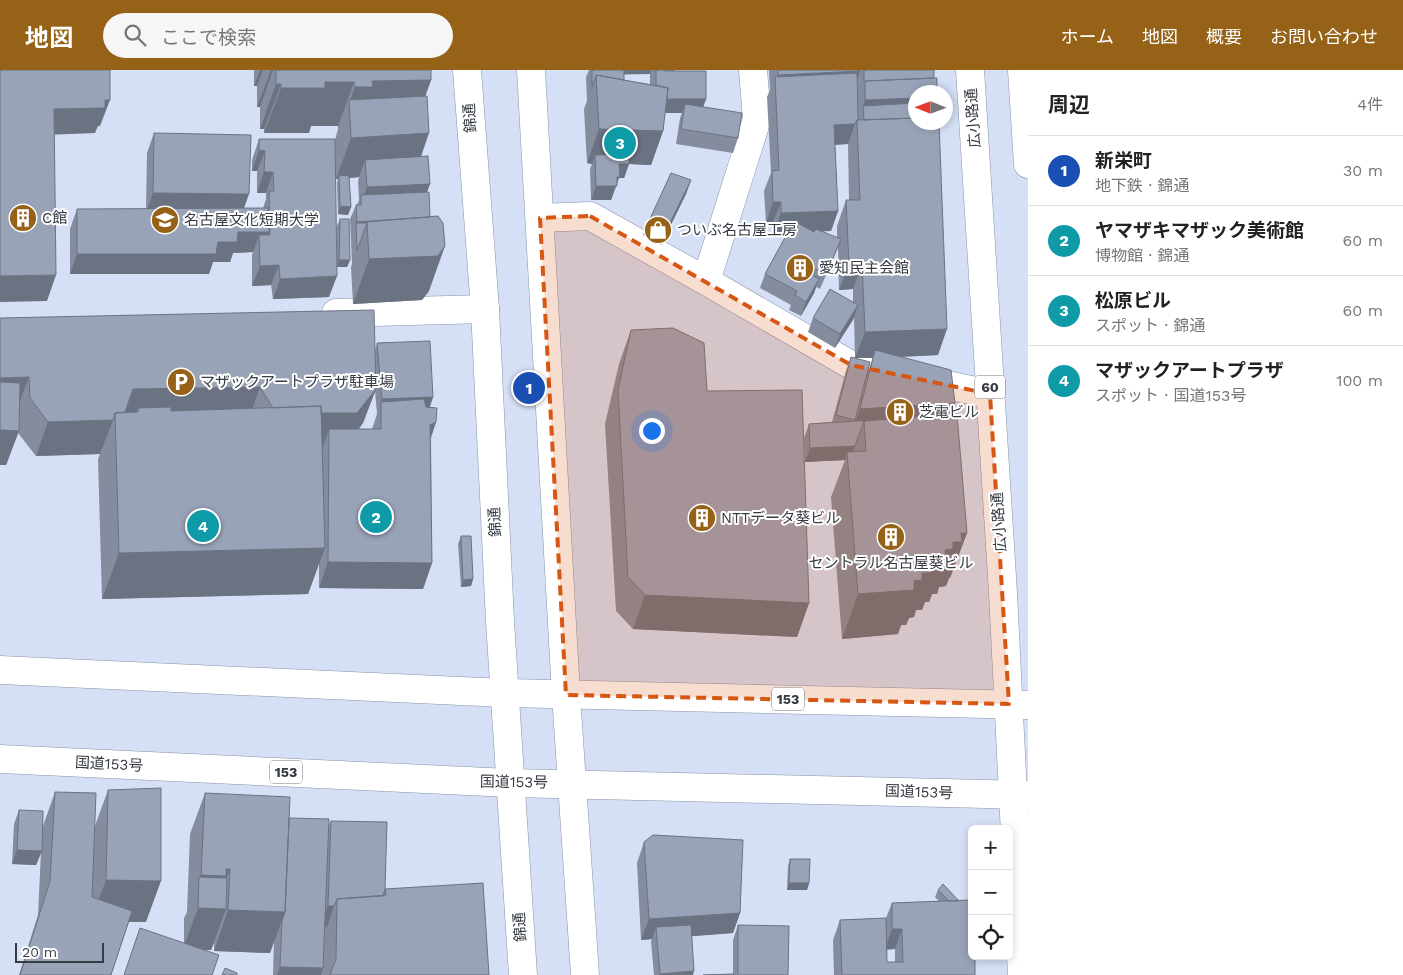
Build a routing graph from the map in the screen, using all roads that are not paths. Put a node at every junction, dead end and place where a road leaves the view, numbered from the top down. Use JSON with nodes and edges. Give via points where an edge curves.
{"nodes":[{"id":1,"x":467,"y":70,"type":"edge"},
{"id":2,"x":531,"y":70,"type":"edge"},
{"id":3,"x":753,"y":70,"type":"edge"},
{"id":4,"x":970,"y":70,"type":"edge"},
{"id":5,"x":1022,"y":70,"type":"edge"},
{"id":6,"x":1028,"y":164,"type":"edge"},
{"id":7,"x":540,"y":218,"type":"junction"},
{"id":8,"x":706,"y":281,"type":"junction"},
{"id":9,"x":485,"y":309,"type":"junction"},
{"id":10,"x":314,"y":314,"type":"edge"},
{"id":11,"x":990,"y":394,"type":"junction"},
{"id":12,"x":0,"y":670,"type":"edge"},
{"id":13,"x":504,"y":693,"type":"junction"},
{"id":14,"x":566,"y":695,"type":"junction"},
{"id":15,"x":1019,"y":704,"type":"edge"},
{"id":16,"x":0,"y":759,"type":"edge"},
{"id":17,"x":510,"y":783,"type":"junction"},
{"id":18,"x":573,"y":783,"type":"junction"},
{"id":19,"x":1021,"y":795,"type":"edge"},
{"id":20,"x":523,"y":975,"type":"edge"},
{"id":21,"x":585,"y":975,"type":"edge"},
{"id":22,"x":1022,"y":975,"type":"edge"}],
"edges":[{"from":1,"to":9,"type":"main road","name":"錦通"},
{"from":2,"to":7,"type":"main road"},
{"from":3,"to":8,"type":"main road","via":[[757,118]]},
{"from":4,"to":11,"type":"main road","name":"広小路通","number":"60"},
{"from":5,"to":6,"type":"main road"},
{"from":7,"to":8,"type":"main road","via":[[590,216]]},
{"from":7,"to":14,"type":"main road"},
{"from":8,"to":11,"type":"main road","via":[[851,365]]},
{"from":9,"to":10,"type":"main road"},
{"from":9,"to":13,"type":"main road","name":"錦通"},
{"from":11,"to":15,"type":"main road","name":"広小路通","number":"60"},
{"from":12,"to":13,"type":"main road","number":"153"},
{"from":13,"to":14,"type":"main road","number":"153"},
{"from":13,"to":17,"type":"main road","name":"錦通"},
{"from":14,"to":15,"type":"main road","number":"153"},
{"from":14,"to":18,"type":"main road"},
{"from":15,"to":19,"type":"main road","name":"広小路通","number":"60"},
{"from":16,"to":17,"type":"main road","name":"国道153号","number":"153"},
{"from":17,"to":18,"type":"main road","name":"国道153号","number":"153"},
{"from":17,"to":20,"type":"main road","name":"錦通"},
{"from":18,"to":19,"type":"main road","name":"国道153号","number":"153"},
{"from":18,"to":21,"type":"main road"},
{"from":19,"to":22,"type":"main road","name":"広小路通","number":"60"}]}
